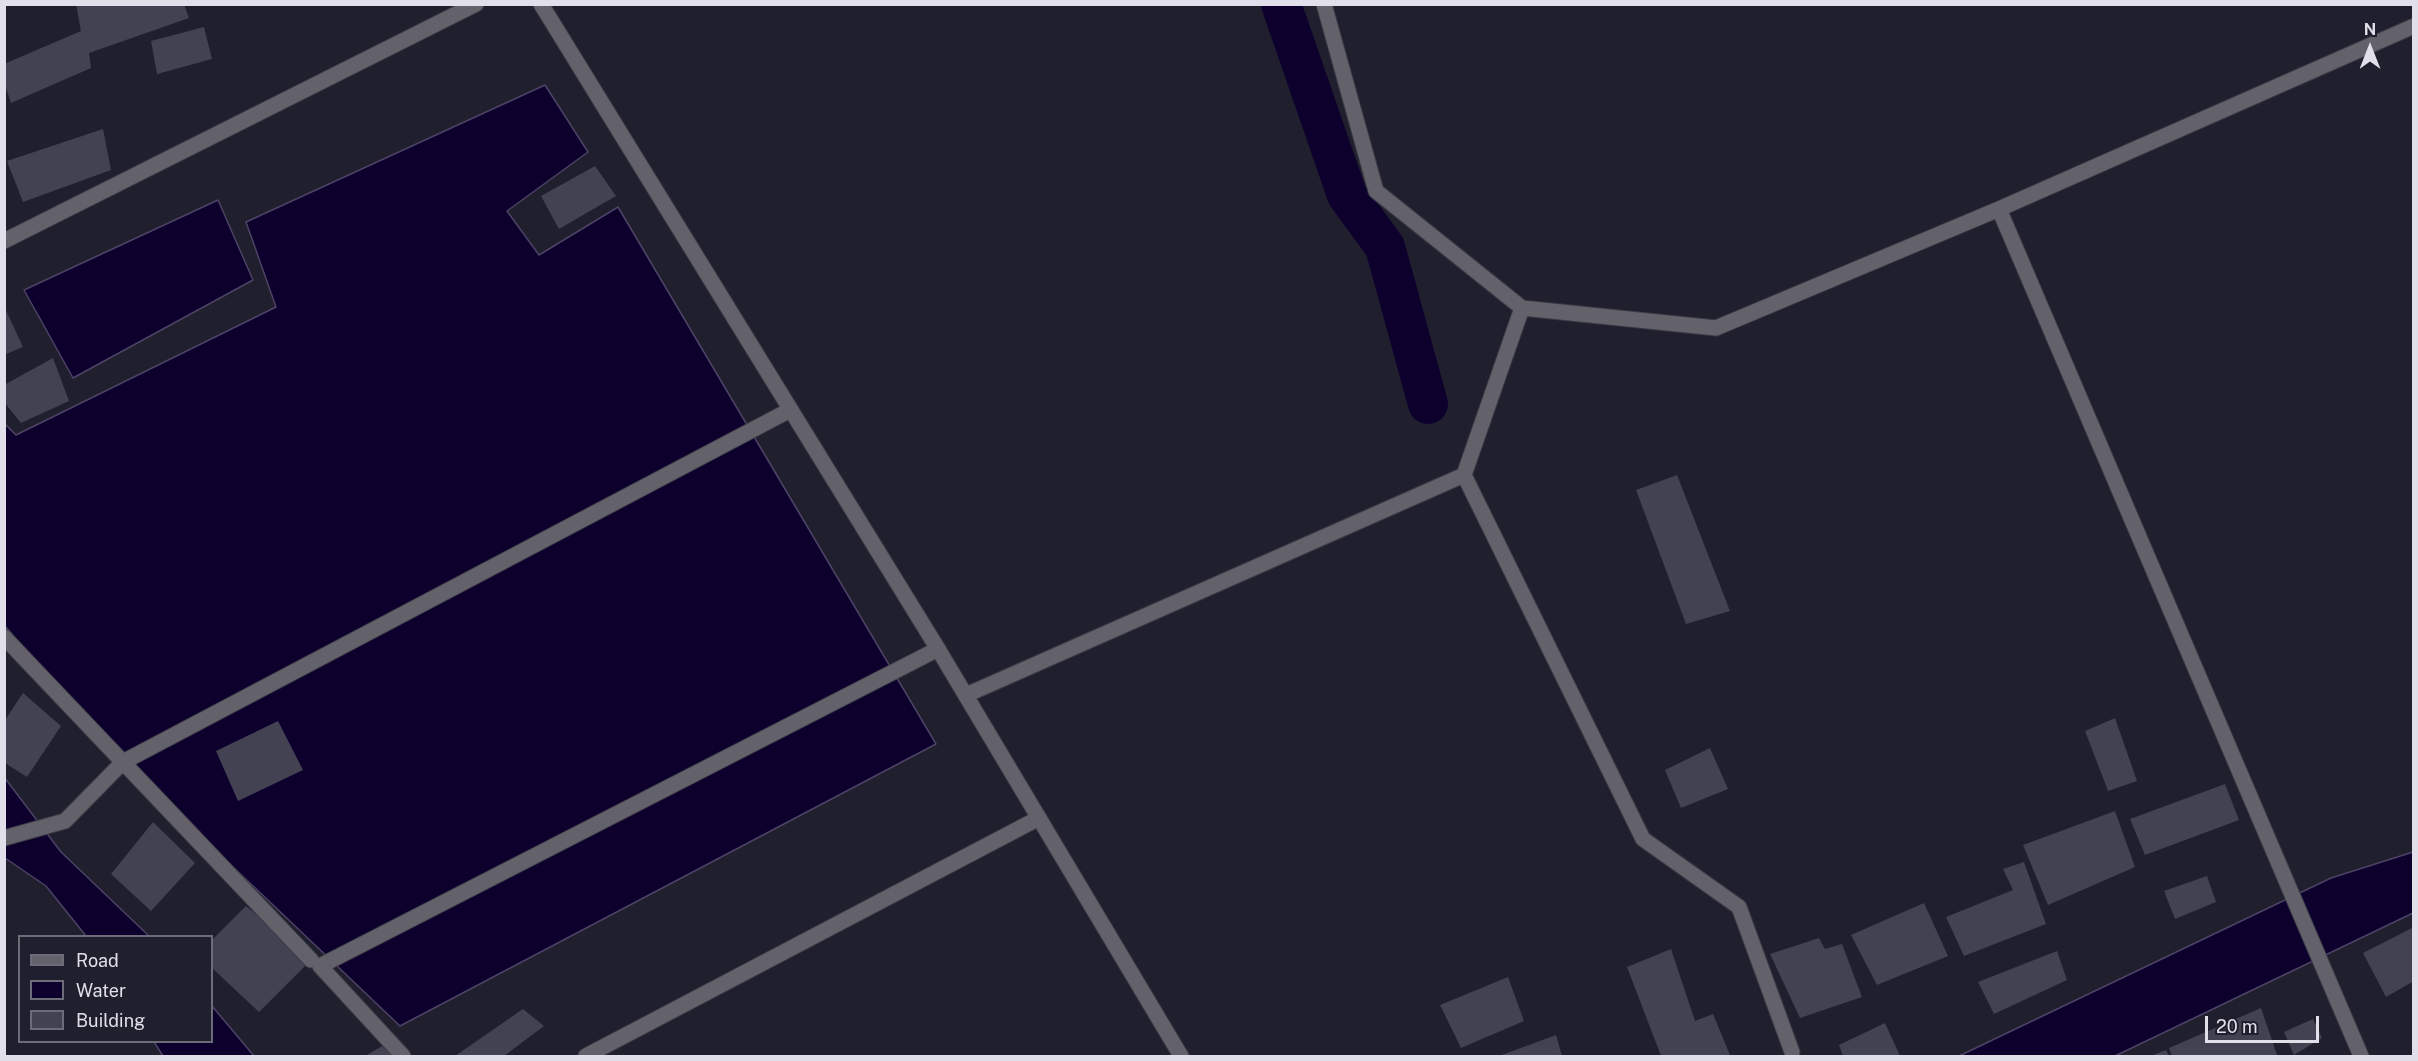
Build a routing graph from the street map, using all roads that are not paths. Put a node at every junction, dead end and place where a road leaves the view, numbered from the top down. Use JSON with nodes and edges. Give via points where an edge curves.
{"nodes":[{"id":1,"x":476,"y":4,"type":"edge"},
{"id":2,"x":541,"y":4,"type":"edge"},
{"id":3,"x":1324,"y":4,"type":"edge"},
{"id":4,"x":2414,"y":26,"type":"edge"},
{"id":5,"x":1999,"y":209,"type":"junction"},
{"id":6,"x":4,"y":241,"type":"edge"},
{"id":7,"x":1522,"y":308,"type":"junction"},
{"id":8,"x":790,"y":410,"type":"junction"},
{"id":9,"x":1464,"y":475,"type":"junction"},
{"id":10,"x":4,"y":637,"type":"edge"},
{"id":11,"x":938,"y":649,"type":"junction"},
{"id":12,"x":966,"y":695,"type":"junction"},
{"id":13,"x":123,"y":762,"type":"junction"},
{"id":14,"x":1039,"y":818,"type":"junction"},
{"id":15,"x":4,"y":838,"type":"edge"},
{"id":16,"x":311,"y":960,"type":"dead end"},
{"id":17,"x":1792,"y":1052,"type":"dead end"},
{"id":18,"x":403,"y":1056,"type":"edge"},
{"id":19,"x":586,"y":1056,"type":"edge"},
{"id":20,"x":1181,"y":1056,"type":"edge"},
{"id":21,"x":2361,"y":1056,"type":"edge"}],
"edges":[{"from":1,"to":6,"type":"street"},
{"from":2,"to":8,"type":"street"},
{"from":3,"to":7,"type":"street","via":[[1377,191]]},
{"from":4,"to":5,"type":"street"},
{"from":5,"to":7,"type":"street","via":[[1716,328]]},
{"from":5,"to":21,"type":"street"},
{"from":7,"to":9,"type":"street"},
{"from":8,"to":11,"type":"street"},
{"from":8,"to":13,"type":"street"},
{"from":9,"to":12,"type":"street"},
{"from":9,"to":17,"type":"street","via":[[1643,839],[1739,907]]},
{"from":10,"to":13,"type":"street"},
{"from":11,"to":12,"type":"street"},
{"from":11,"to":18,"type":"street","via":[[320,966]]},
{"from":12,"to":14,"type":"street"},
{"from":13,"to":15,"type":"street","via":[[65,821]]},
{"from":13,"to":16,"type":"street"},
{"from":14,"to":19,"type":"street"},
{"from":14,"to":20,"type":"street"}]}
